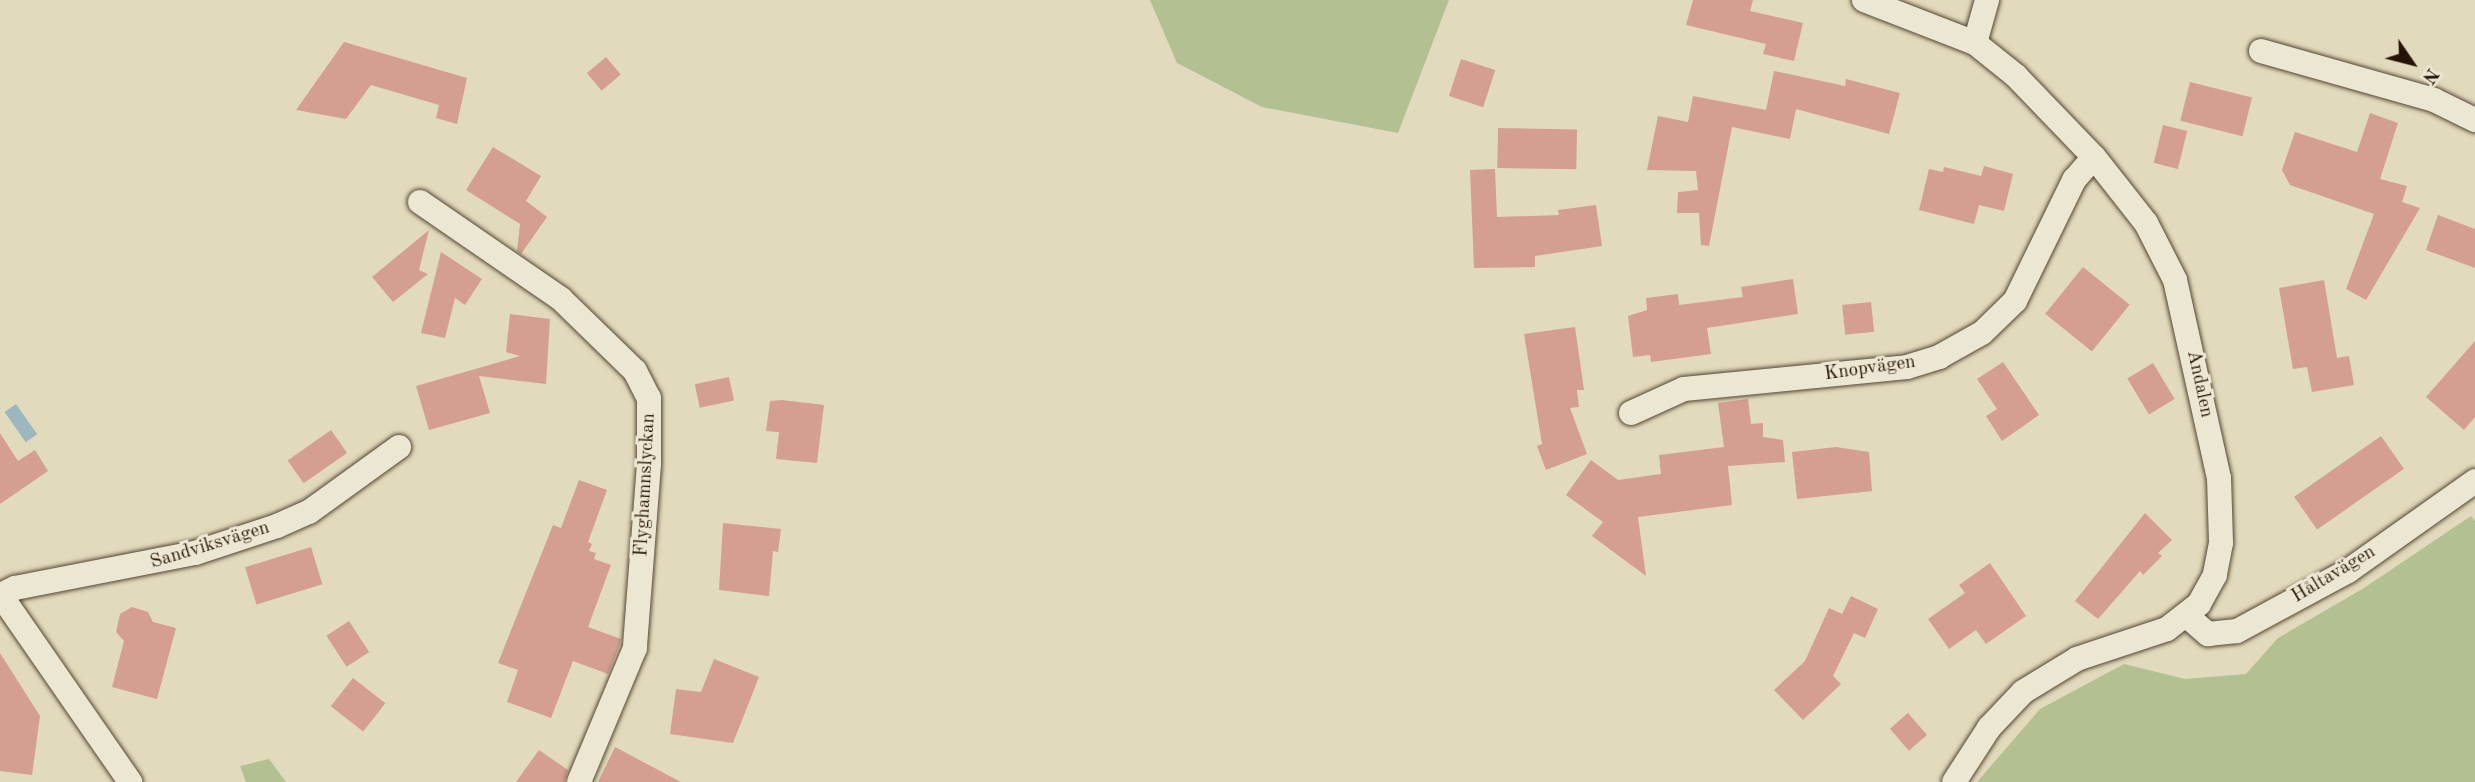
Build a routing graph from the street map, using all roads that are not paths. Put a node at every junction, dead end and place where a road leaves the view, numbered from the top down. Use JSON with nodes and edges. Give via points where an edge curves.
{"nodes":[{"id":1,"x":1864,"y":0,"type":"edge"},
{"id":2,"x":1987,"y":0,"type":"edge"},
{"id":3,"x":1975,"y":43,"type":"junction"},
{"id":4,"x":2261,"y":51,"type":"dead end"},
{"id":5,"x":2475,"y":120,"type":"edge"},
{"id":6,"x":2094,"y":157,"type":"junction"},
{"id":7,"x":420,"y":202,"type":"dead end"},
{"id":8,"x":1631,"y":414,"type":"dead end"},
{"id":9,"x":399,"y":447,"type":"dead end"},
{"id":10,"x":2475,"y":481,"type":"edge"},
{"id":11,"x":3,"y":602,"type":"edge"},
{"id":12,"x":2187,"y":616,"type":"junction"},
{"id":13,"x":130,"y":782,"type":"edge"},
{"id":14,"x":579,"y":782,"type":"edge"},
{"id":15,"x":1954,"y":782,"type":"edge"}],
"edges":[{"from":1,"to":3,"type":"street","name":"Andalen"},
{"from":2,"to":3,"type":"street"},
{"from":3,"to":6,"type":"street","name":"Andalen","via":[[2016,76]]},
{"from":4,"to":5,"type":"street","via":[[2434,100]]},
{"from":6,"to":8,"type":"street","name":"Knopvägen","via":[[2074,180],[2015,301],[1982,333],[1907,367],[1684,389]]},
{"from":6,"to":12,"type":"street","name":"Andalen","via":[[2146,223],[2175,280],[2219,478],[2221,543],[2215,575]]},
{"from":7,"to":14,"type":"street","name":"Flyghamnslyckan","via":[[561,299],[635,371],[649,398],[649,464],[635,648]]},
{"from":9,"to":11,"type":"street","name":"Sandviksvägen","via":[[309,512],[277,526],[195,553],[15,588]]},
{"from":10,"to":12,"type":"street","name":"Håltavägen","via":[[2348,571],[2237,631],[2208,634]]},
{"from":11,"to":13,"type":"street","name":"Sandviksvägen"},
{"from":12,"to":15,"type":"street","name":"Andalen","via":[[2167,629],[2077,659],[2023,692],[1989,728]]}]}
